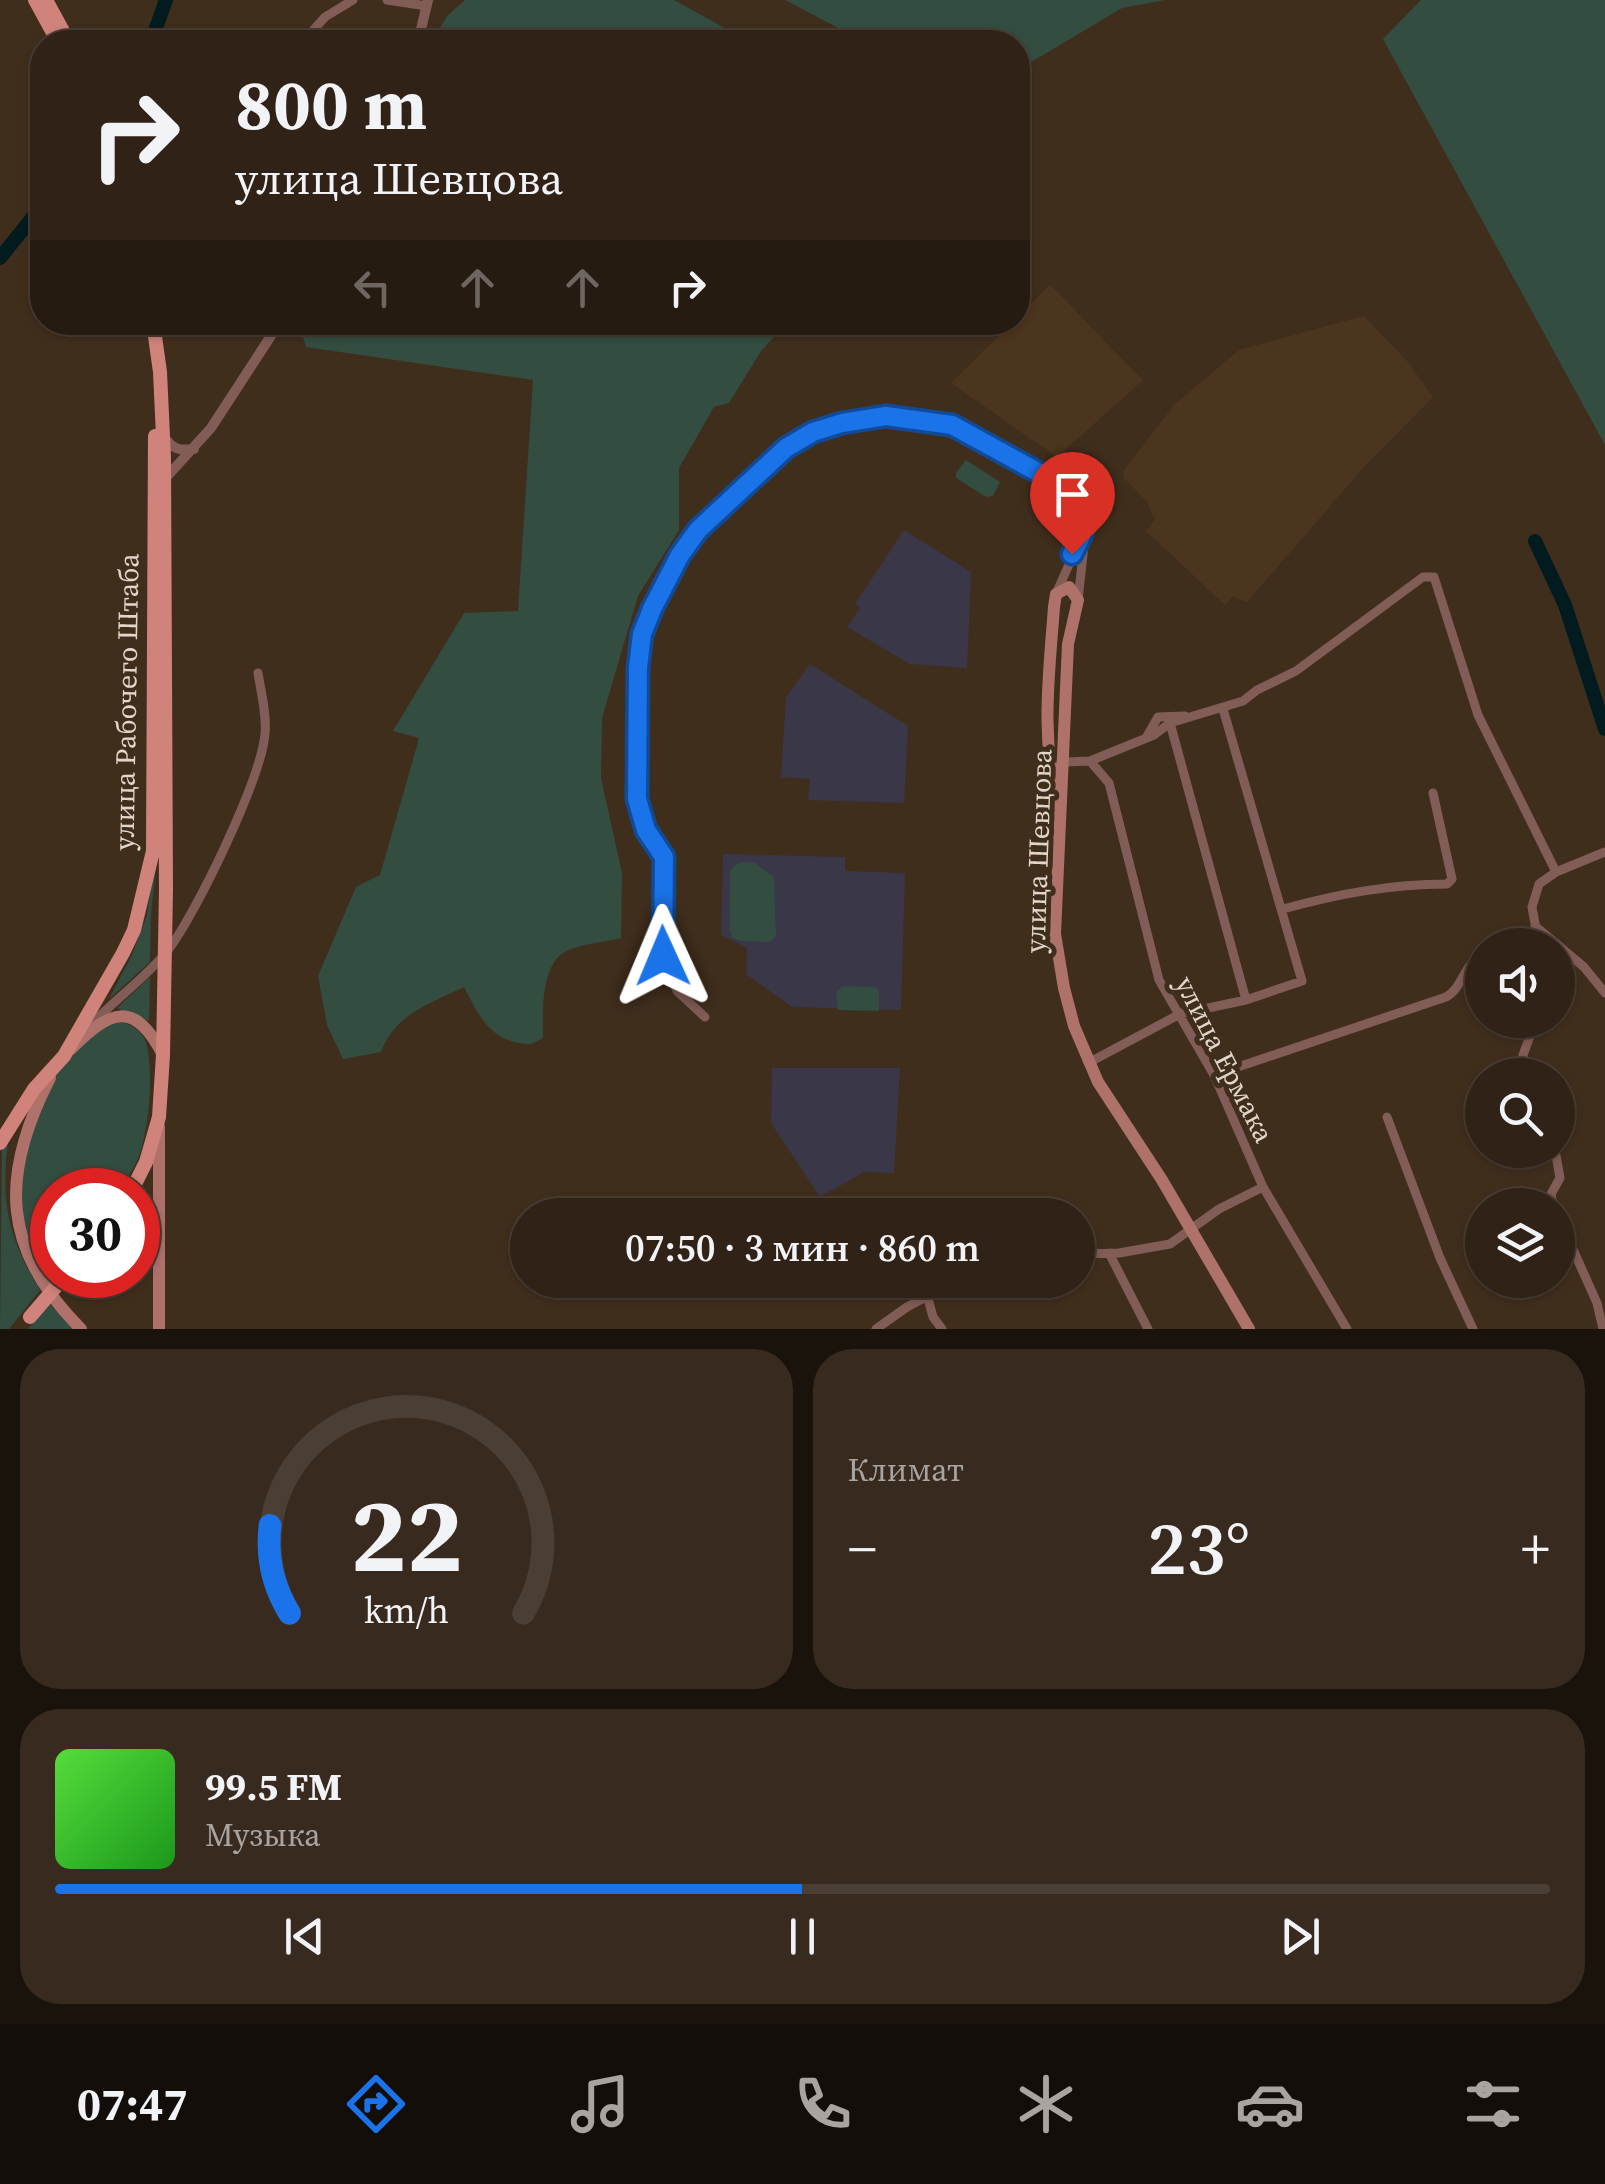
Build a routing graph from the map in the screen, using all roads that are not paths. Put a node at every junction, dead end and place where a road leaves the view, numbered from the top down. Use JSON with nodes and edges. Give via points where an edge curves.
{"nodes":[{"id":1,"x":35,"y":0,"type":"edge"},
{"id":2,"x":46,"y":0,"type":"edge"},
{"id":3,"x":353,"y":0,"type":"edge"},
{"id":4,"x":387,"y":0,"type":"edge"},
{"id":5,"x":427,"y":3,"type":"edge"},
{"id":6,"x":51,"y":30,"type":"edge"},
{"id":7,"x":62,"y":30,"type":"edge"},
{"id":8,"x":313,"y":30,"type":"edge"},
{"id":9,"x":421,"y":30,"type":"edge"},
{"id":10,"x":146,"y":335,"type":"edge"},
{"id":11,"x":154,"y":335,"type":"edge"},
{"id":12,"x":271,"y":335,"type":"edge"},
{"id":13,"x":164,"y":435,"type":"junction"},
{"id":14,"x":195,"y":449,"type":"junction"},
{"id":15,"x":159,"y":484,"type":"junction"},
{"id":16,"x":1084,"y":530,"type":"junction"},
{"id":17,"x":1056,"y":594,"type":"junction"},
{"id":18,"x":1078,"y":600,"type":"junction"},
{"id":19,"x":258,"y":673,"type":"dead end"},
{"id":20,"x":1223,"y":709,"type":"junction"},
{"id":21,"x":1205,"y":715,"type":"junction"},
{"id":22,"x":1170,"y":723,"type":"junction"},
{"id":23,"x":1150,"y":737,"type":"junction"},
{"id":24,"x":1177,"y":748,"type":"junction"},
{"id":25,"x":1090,"y":761,"type":"junction"},
{"id":26,"x":1065,"y":762,"type":"junction"},
{"id":27,"x":1434,"y":793,"type":"dead end"},
{"id":28,"x":1059,"y":806,"type":"junction"},
{"id":29,"x":1605,"y":852,"type":"edge"},
{"id":30,"x":1556,"y":872,"type":"junction"},
{"id":31,"x":1283,"y":909,"type":"junction"},
{"id":32,"x":1534,"y":925,"type":"junction"},
{"id":33,"x":1535,"y":928,"type":"edge"},
{"id":34,"x":165,"y":954,"type":"junction"},
{"id":35,"x":1465,"y":971,"type":"edge"},
{"id":36,"x":1605,"y":993,"type":"edge"},
{"id":37,"x":1246,"y":1000,"type":"junction"},
{"id":38,"x":1180,"y":1014,"type":"junction"},
{"id":39,"x":705,"y":1017,"type":"dead end"},
{"id":40,"x":162,"y":1055,"type":"junction"},
{"id":41,"x":64,"y":1056,"type":"junction"},
{"id":42,"x":1088,"y":1063,"type":"junction"},
{"id":43,"x":1214,"y":1074,"type":"junction"},
{"id":44,"x":159,"y":1117,"type":"junction"},
{"id":45,"x":1387,"y":1117,"type":"dead end"},
{"id":46,"x":0,"y":1143,"type":"edge"},
{"id":47,"x":143,"y":1168,"type":"edge"},
{"id":48,"x":1263,"y":1187,"type":"junction"},
{"id":49,"x":1190,"y":1232,"type":"junction"},
{"id":50,"x":1095,"y":1253,"type":"edge"},
{"id":51,"x":1109,"y":1253,"type":"junction"},
{"id":52,"x":1575,"y":1254,"type":"edge"},
{"id":53,"x":46,"y":1298,"type":"edge"},
{"id":54,"x":924,"y":1298,"type":"edge"},
{"id":55,"x":928,"y":1298,"type":"edge"},
{"id":56,"x":25,"y":1323,"type":"edge"},
{"id":57,"x":82,"y":1329,"type":"edge"},
{"id":58,"x":159,"y":1329,"type":"edge"},
{"id":59,"x":876,"y":1329,"type":"edge"},
{"id":60,"x":942,"y":1329,"type":"edge"},
{"id":61,"x":1148,"y":1329,"type":"edge"},
{"id":62,"x":1250,"y":1329,"type":"edge"},
{"id":63,"x":1347,"y":1329,"type":"edge"},
{"id":64,"x":1473,"y":1329,"type":"edge"},
{"id":65,"x":1603,"y":1329,"type":"edge"}],
"edges":[{"from":1,"to":6,"type":"main road"},
{"from":2,"to":7,"type":"main road"},
{"from":3,"to":8,"type":"street"},
{"from":4,"to":5,"type":"street"},
{"from":5,"to":9,"type":"street"},
{"from":10,"to":15,"type":"main road","name":"улица Рабочего Штаба"},
{"from":11,"to":13,"type":"main road","name":"улица Рабочего Штаба"},
{"from":12,"to":14,"type":"street"},
{"from":13,"to":14,"type":"street","via":[[178,450]]},
{"from":13,"to":15,"type":"main road","name":"улица Рабочего Штаба"},
{"from":14,"to":15,"type":"street"},
{"from":15,"to":34,"type":"main road","name":"улица Рабочего Штаба"},
{"from":15,"to":41,"type":"main road","name":"улица Рабочего Штаба","via":[[153,851],[134,930]]},
{"from":16,"to":17,"type":"street"},
{"from":16,"to":18,"type":"street","name":"улица Шевцова"},
{"from":16,"to":39,"type":"street","name":"улица Шевцова","via":[[1082,498],[1061,482],[952,425],[886,416],[813,432],[786,448],[691,540],[642,634],[635,769],[638,812],[664,857],[663,956],[677,992]]},
{"from":17,"to":18,"type":"main road","via":[[1069,588]]},
{"from":17,"to":28,"type":"main road","via":[[1046,749]]},
{"from":18,"to":26,"type":"main road","name":"улица Шевцова","via":[[1068,644]]},
{"from":19,"to":34,"type":"street","via":[[266,732],[261,756],[186,924]]},
{"from":20,"to":21,"type":"street"},
{"from":20,"to":30,"type":"street","via":[[1296,671],[1404,590],[1434,577],[1478,715]]},
{"from":20,"to":31,"type":"street"},
{"from":21,"to":22,"type":"street"},
{"from":21,"to":23,"type":"street","via":[[1158,717]]},
{"from":22,"to":23,"type":"street"},
{"from":22,"to":24,"type":"street"},
{"from":23,"to":24,"type":"street"},
{"from":23,"to":25,"type":"street"},
{"from":24,"to":37,"type":"street"},
{"from":25,"to":26,"type":"street"},
{"from":25,"to":38,"type":"street","name":"улица Ермака","via":[[1108,783],[1158,980]]},
{"from":26,"to":28,"type":"main road","name":"улица Шевцова"},
{"from":27,"to":31,"type":"street","via":[[1452,879],[1447,884],[1352,891]]},
{"from":28,"to":42,"type":"main road","name":"улица Шевцова","via":[[1057,957]]},
{"from":29,"to":30,"type":"street"},
{"from":30,"to":32,"type":"street","via":[[1539,884]]},
{"from":31,"to":37,"type":"street","via":[[1302,981]]},
{"from":32,"to":33,"type":"street"},
{"from":32,"to":36,"type":"street"},
{"from":34,"to":40,"type":"main road","name":"улица Рабочего Штаба"},
{"from":34,"to":41,"type":"street"},
{"from":35,"to":43,"type":"street","via":[[1446,997]]},
{"from":37,"to":38,"type":"street"},
{"from":38,"to":42,"type":"street"},
{"from":38,"to":43,"type":"street","name":"улица Ермака"},
{"from":40,"to":41,"type":"main road","via":[[145,1026],[112,1016]]},
{"from":40,"to":44,"type":"main road","name":"улица Рабочего Штаба"},
{"from":41,"to":46,"type":"main road","via":[[34,1088]]},
{"from":41,"to":57,"type":"main road","name":"улица Рабочего Штаба","via":[[27,1116],[10,1189],[30,1267]]},
{"from":42,"to":49,"type":"main road","name":"улица Шевцова"},
{"from":43,"to":48,"type":"street","name":"улица Ермака"},
{"from":44,"to":47,"type":"main road"},
{"from":44,"to":58,"type":"main road","name":"улица Рабочего Штаба"},
{"from":45,"to":64,"type":"street"},
{"from":48,"to":49,"type":"street","via":[[1219,1208]]},
{"from":48,"to":63,"type":"street","name":"улица Ермака"},
{"from":49,"to":51,"type":"street","via":[[1170,1244]]},
{"from":49,"to":62,"type":"main road","name":"улица Шевцова"},
{"from":50,"to":51,"type":"street"},
{"from":51,"to":61,"type":"street"},
{"from":52,"to":65,"type":"street"},
{"from":53,"to":56,"type":"main road","bridge":true},
{"from":54,"to":59,"type":"street"},
{"from":55,"to":60,"type":"street"}]}
